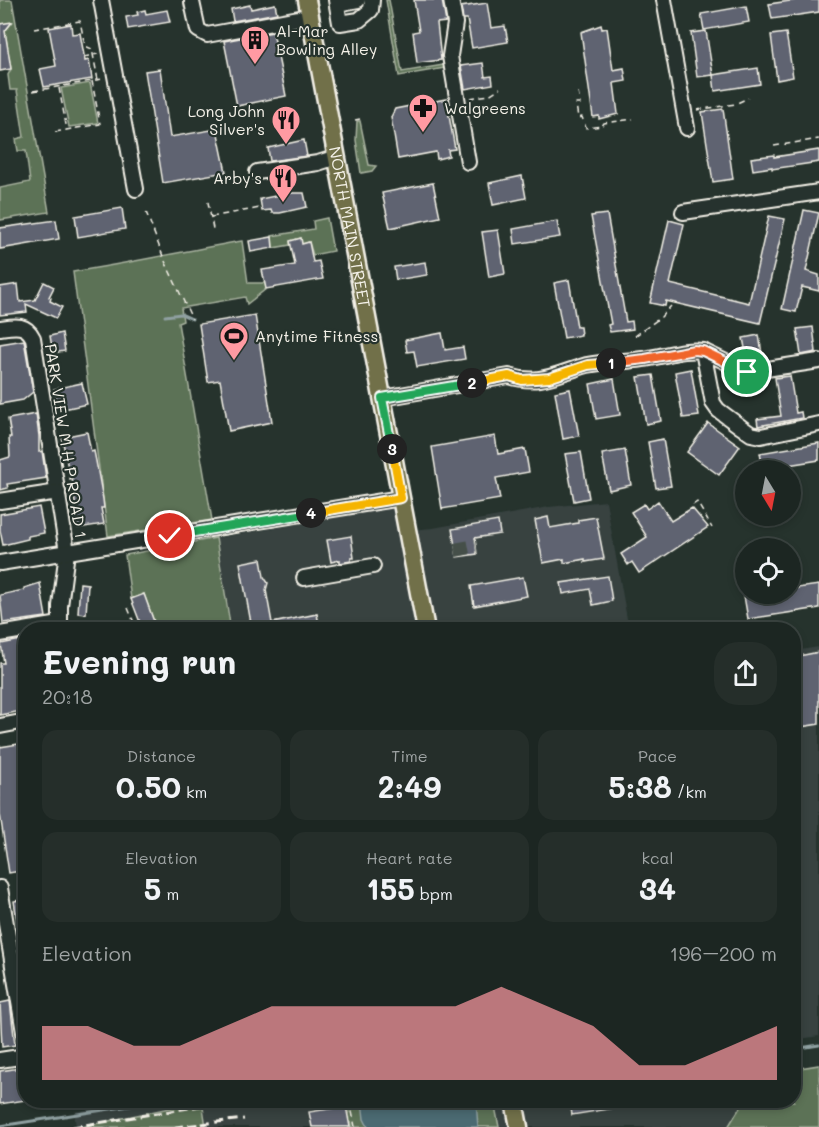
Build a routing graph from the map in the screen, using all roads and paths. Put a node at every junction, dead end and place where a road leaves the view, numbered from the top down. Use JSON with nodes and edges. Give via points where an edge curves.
{"nodes":[{"id":1,"x":101,"y":0,"type":"edge"},
{"id":2,"x":358,"y":0,"type":"edge"},
{"id":3,"x":372,"y":0,"type":"edge"},
{"id":4,"x":451,"y":0,"type":"edge"},
{"id":5,"x":664,"y":0,"type":"edge"},
{"id":6,"x":192,"y":2,"type":"dead end"},
{"id":7,"x":336,"y":2,"type":"edge"},
{"id":8,"x":309,"y":8,"type":"edge"},
{"id":9,"x":34,"y":29,"type":"dead end"},
{"id":10,"x":111,"y":52,"type":"junction"},
{"id":11,"x":93,"y":56,"type":"junction"},
{"id":12,"x":84,"y":57,"type":"dead end"},
{"id":13,"x":116,"y":78,"type":"junction"},
{"id":14,"x":98,"y":80,"type":"junction"},
{"id":15,"x":92,"y":81,"type":"junction"},
{"id":16,"x":59,"y":87,"type":"junction"},
{"id":17,"x":500,"y":88,"type":"dead end"},
{"id":18,"x":33,"y":91,"type":"dead end"},
{"id":19,"x":578,"y":92,"type":"dead end"},
{"id":20,"x":748,"y":98,"type":"dead end"},
{"id":21,"x":457,"y":100,"type":"junction"},
{"id":22,"x":684,"y":110,"type":"junction"},
{"id":23,"x":360,"y":119,"type":"dead end"},
{"id":24,"x":633,"y":119,"type":"dead end"},
{"id":25,"x":355,"y":120,"type":"dead end"},
{"id":26,"x":687,"y":128,"type":"dead end"},
{"id":27,"x":67,"y":130,"type":"junction"},
{"id":28,"x":55,"y":132,"type":"dead end"},
{"id":29,"x":819,"y":139,"type":"edge"},
{"id":30,"x":774,"y":146,"type":"dead end"},
{"id":31,"x":337,"y":157,"type":"junction"},
{"id":32,"x":468,"y":162,"type":"dead end"},
{"id":33,"x":257,"y":172,"type":"dead end"},
{"id":34,"x":136,"y":189,"type":"dead end"},
{"id":35,"x":819,"y":192,"type":"edge"},
{"id":36,"x":208,"y":202,"type":"dead end"},
{"id":37,"x":260,"y":208,"type":"dead end"},
{"id":38,"x":146,"y":212,"type":"dead end"},
{"id":39,"x":683,"y":212,"type":"dead end"},
{"id":40,"x":211,"y":217,"type":"junction"},
{"id":41,"x":213,"y":229,"type":"dead end"},
{"id":42,"x":164,"y":250,"type":"dead end"},
{"id":43,"x":162,"y":252,"type":"junction"},
{"id":44,"x":672,"y":306,"type":"dead end"},
{"id":45,"x":192,"y":319,"type":"dead end"},
{"id":46,"x":0,"y":328,"type":"edge"},
{"id":47,"x":635,"y":336,"type":"dead end"},
{"id":48,"x":703,"y":351,"type":"junction"},
{"id":49,"x":819,"y":361,"type":"edge"},
{"id":50,"x":382,"y":398,"type":"junction"},
{"id":51,"x":819,"y":424,"type":"edge"},
{"id":52,"x":58,"y":492,"type":"junction"},
{"id":53,"x":401,"y":498,"type":"junction"},
{"id":54,"x":0,"y":501,"type":"edge"},
{"id":55,"x":693,"y":505,"type":"dead end"},
{"id":56,"x":712,"y":528,"type":"dead end"},
{"id":57,"x":67,"y":552,"type":"junction"},
{"id":58,"x":0,"y":563,"type":"edge"},
{"id":59,"x":373,"y":566,"type":"dead end"},
{"id":60,"x":304,"y":578,"type":"dead end"},
{"id":61,"x":128,"y":608,"type":"dead end"},
{"id":62,"x":60,"y":622,"type":"edge"},
{"id":63,"x":135,"y":622,"type":"edge"},
{"id":64,"x":424,"y":622,"type":"edge"},
{"id":65,"x":18,"y":632,"type":"edge"},
{"id":66,"x":0,"y":634,"type":"edge"},
{"id":67,"x":18,"y":723,"type":"edge"},
{"id":68,"x":0,"y":726,"type":"edge"},
{"id":69,"x":0,"y":888,"type":"edge"},
{"id":70,"x":2,"y":906,"type":"edge"},
{"id":71,"x":18,"y":977,"type":"edge"},
{"id":72,"x":18,"y":1057,"type":"edge"},
{"id":73,"x":0,"y":1060,"type":"edge"},
{"id":74,"x":351,"y":1108,"type":"edge"},
{"id":75,"x":515,"y":1108,"type":"edge"},
{"id":76,"x":355,"y":1127,"type":"edge"},
{"id":77,"x":519,"y":1127,"type":"edge"}],
"edges":[{"from":1,"to":10,"type":"street"},
{"from":2,"to":7,"type":"street"},
{"from":3,"to":7,"type":"street","via":[[371,10],[359,20],[340,23]]},
{"from":4,"to":21,"type":"street","via":[[455,22],[450,56]]},
{"from":5,"to":22,"type":"street"},
{"from":6,"to":8,"type":"street","via":[[198,30],[207,35]]},
{"from":8,"to":31,"type":"main road","name":"NORTH MAIN STREET"},
{"from":9,"to":11,"type":"path","via":[[80,21],[85,46],[92,49]]},
{"from":10,"to":11,"type":"path"},
{"from":10,"to":13,"type":"street"},
{"from":11,"to":12,"type":"path"},
{"from":11,"to":14,"type":"path"},
{"from":13,"to":14,"type":"path"},
{"from":13,"to":34,"type":"street"},
{"from":14,"to":15,"type":"path"},
{"from":15,"to":16,"type":"path"},
{"from":15,"to":27,"type":"path","via":[[99,124]]},
{"from":16,"to":18,"type":"path"},
{"from":16,"to":27,"type":"path"},
{"from":17,"to":21,"type":"path","via":[[489,95]]},
{"from":19,"to":24,"type":"path","via":[[578,118],[582,117],[586,128]]},
{"from":20,"to":22,"type":"path","via":[[735,104]]},
{"from":21,"to":32,"type":"street"},
{"from":22,"to":26,"type":"street"},
{"from":23,"to":25,"type":"path"},
{"from":27,"to":28,"type":"path"},
{"from":29,"to":30,"type":"path"},
{"from":31,"to":33,"type":"street"},
{"from":31,"to":50,"type":"main road","name":"NORTH MAIN STREET"},
{"from":35,"to":39,"type":"street"},
{"from":36,"to":40,"type":"path"},
{"from":37,"to":40,"type":"path"},
{"from":38,"to":43,"type":"path"},
{"from":40,"to":41,"type":"path"},
{"from":42,"to":43,"type":"path"},
{"from":43,"to":45,"type":"path"},
{"from":44,"to":47,"type":"path"},
{"from":46,"to":52,"type":"street","name":"PARK VIEW M H P ROAD 1","via":[[24,327],[33,338]]},
{"from":48,"to":49,"type":"street","via":[[747,372]]},
{"from":48,"to":50,"type":"street","via":[[588,365],[549,378],[522,380],[509,376]]},
{"from":48,"to":51,"type":"street","via":[[713,403],[741,428],[761,436]]},
{"from":50,"to":53,"type":"main road","name":"NORTH MAIN STREET"},
{"from":52,"to":54,"type":"street"},
{"from":52,"to":57,"type":"street","name":"PARK VIEW M H P ROAD 1"},
{"from":53,"to":57,"type":"street"},
{"from":53,"to":64,"type":"main road","name":"NORTH MAIN STREET"},
{"from":55,"to":56,"type":"path","via":[[697,502]]},
{"from":57,"to":58,"type":"street"},
{"from":57,"to":62,"type":"street","name":"PARK VIEW M H P ROAD 1"},
{"from":59,"to":60,"type":"street"},
{"from":61,"to":63,"type":"path"},
{"from":65,"to":66,"type":"street"},
{"from":67,"to":68,"type":"street"},
{"from":69,"to":70,"type":"street"},
{"from":70,"to":71,"type":"street"},
{"from":72,"to":73,"type":"street"},
{"from":74,"to":76,"type":"path"},
{"from":75,"to":77,"type":"main road"}]}
